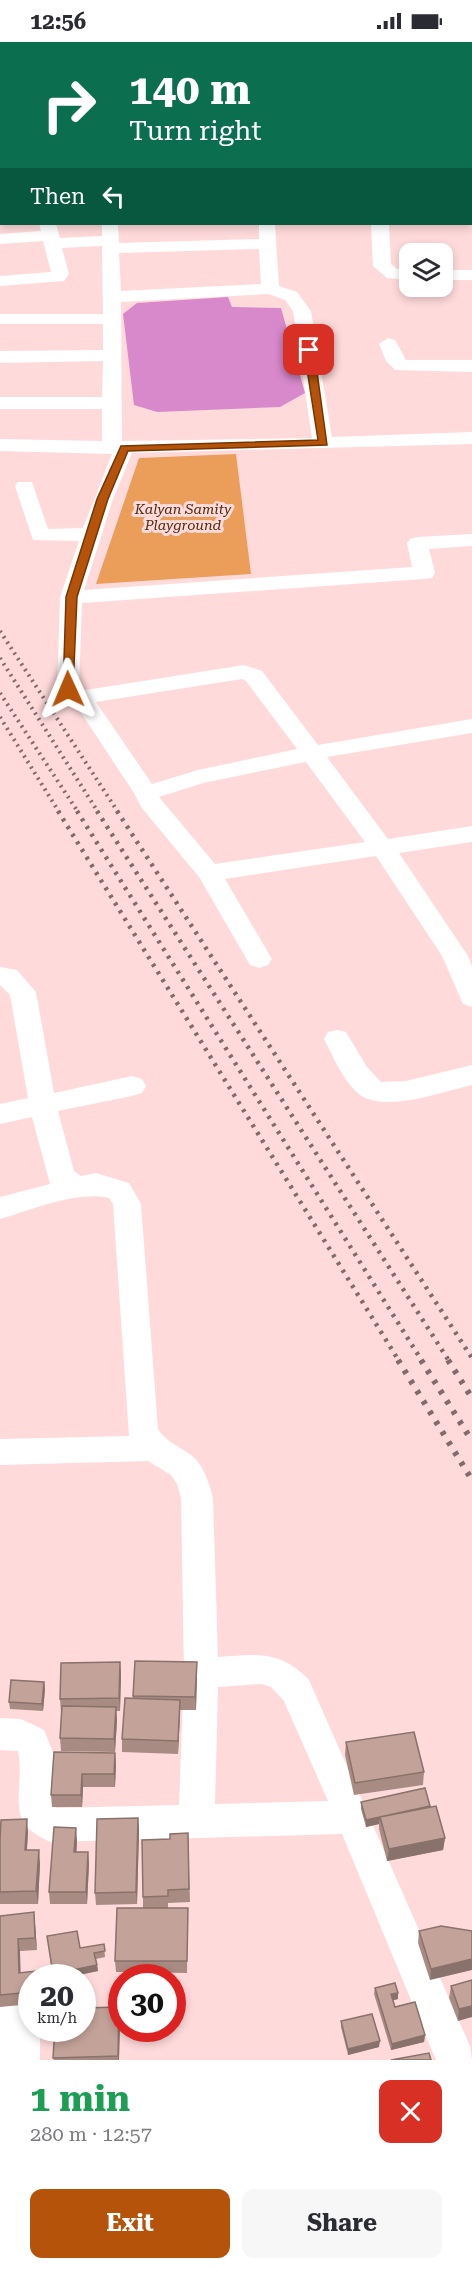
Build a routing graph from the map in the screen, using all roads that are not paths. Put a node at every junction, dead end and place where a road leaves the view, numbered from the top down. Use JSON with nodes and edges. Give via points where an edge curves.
{"nodes":[{"id":1,"x":267,"y":225,"type":"edge"},
{"id":2,"x":380,"y":225,"type":"edge"},
{"id":3,"x":50,"y":234,"type":"edge"},
{"id":4,"x":111,"y":238,"type":"edge"},
{"id":5,"x":0,"y":239,"type":"edge"},
{"id":6,"x":267,"y":244,"type":"junction"},
{"id":7,"x":399,"y":274,"type":"edge"},
{"id":8,"x":453,"y":275,"type":"edge"},
{"id":9,"x":472,"y":275,"type":"edge"},
{"id":10,"x":0,"y":281,"type":"edge"},
{"id":11,"x":270,"y":289,"type":"junction"},
{"id":12,"x":112,"y":297,"type":"junction"},
{"id":13,"x":0,"y":319,"type":"edge"},
{"id":14,"x":113,"y":319,"type":"junction"},
{"id":15,"x":388,"y":344,"type":"dead end"},
{"id":16,"x":113,"y":355,"type":"junction"},
{"id":17,"x":0,"y":357,"type":"edge"},
{"id":18,"x":472,"y":366,"type":"edge"},
{"id":19,"x":0,"y":403,"type":"edge"},
{"id":20,"x":113,"y":403,"type":"junction"},
{"id":21,"x":472,"y":438,"type":"edge"},
{"id":22,"x":323,"y":443,"type":"junction"},
{"id":23,"x":0,"y":445,"type":"edge"},
{"id":24,"x":118,"y":448,"type":"junction"},
{"id":25,"x":25,"y":486,"type":"dead end"},
{"id":26,"x":92,"y":534,"type":"junction"},
{"id":27,"x":472,"y":540,"type":"edge"},
{"id":28,"x":71,"y":597,"type":"junction"},
{"id":29,"x":82,"y":697,"type":"junction"},
{"id":30,"x":472,"y":726,"type":"edge"},
{"id":31,"x":310,"y":754,"type":"junction"},
{"id":32,"x":146,"y":793,"type":"junction"},
{"id":33,"x":472,"y":834,"type":"edge"},
{"id":34,"x":383,"y":847,"type":"junction"},
{"id":35,"x":209,"y":873,"type":"junction"},
{"id":36,"x":464,"y":954,"type":"edge"},
{"id":37,"x":259,"y":959,"type":"dead end"},
{"id":38,"x":0,"y":975,"type":"edge"},
{"id":39,"x":472,"y":998,"type":"edge"},
{"id":40,"x":336,"y":1039,"type":"dead end"},
{"id":41,"x":472,"y":1075,"type":"edge"},
{"id":42,"x":132,"y":1086,"type":"dead end"},
{"id":43,"x":43,"y":1106,"type":"junction"},
{"id":44,"x":0,"y":1114,"type":"edge"},
{"id":45,"x":77,"y":1186,"type":"junction"},
{"id":46,"x":0,"y":1208,"type":"edge"},
{"id":47,"x":153,"y":1448,"type":"junction"},
{"id":48,"x":0,"y":1452,"type":"edge"},
{"id":49,"x":201,"y":1673,"type":"junction"},
{"id":50,"x":0,"y":1734,"type":"edge"},
{"id":51,"x":353,"y":1817,"type":"junction"},
{"id":52,"x":196,"y":1821,"type":"junction"},
{"id":53,"x":0,"y":2019,"type":"edge"},
{"id":54,"x":20,"y":2060,"type":"edge"},
{"id":55,"x":456,"y":2060,"type":"edge"}],
"edges":[{"from":1,"to":6,"type":"street"},
{"from":2,"to":7,"type":"street","via":[[382,266]]},
{"from":3,"to":4,"type":"street"},
{"from":3,"to":5,"type":"street"},
{"from":3,"to":10,"type":"street","via":[[58,277]]},
{"from":4,"to":6,"type":"street"},
{"from":4,"to":12,"type":"street"},
{"from":6,"to":11,"type":"street"},
{"from":8,"to":9,"type":"street"},
{"from":11,"to":12,"type":"street"},
{"from":11,"to":22,"type":"street","via":[[291,296],[302,311]]},
{"from":12,"to":14,"type":"street"},
{"from":13,"to":14,"type":"street"},
{"from":14,"to":16,"type":"street"},
{"from":15,"to":18,"type":"street","via":[[395,361],[402,366]]},
{"from":16,"to":17,"type":"street"},
{"from":16,"to":20,"type":"street"},
{"from":19,"to":20,"type":"street"},
{"from":20,"to":24,"type":"street"},
{"from":21,"to":22,"type":"street"},
{"from":22,"to":24,"type":"street"},
{"from":23,"to":24,"type":"street"},
{"from":24,"to":26,"type":"street"},
{"from":25,"to":26,"type":"street","via":[[40,536]]},
{"from":26,"to":28,"type":"street"},
{"from":27,"to":28,"type":"street","via":[[417,543],[424,573]]},
{"from":28,"to":29,"type":"street","via":[[68,689]]},
{"from":29,"to":31,"type":"street","via":[[244,672],[262,684]]},
{"from":29,"to":32,"type":"street"},
{"from":30,"to":31,"type":"street"},
{"from":31,"to":32,"type":"street","via":[[198,777]]},
{"from":31,"to":34,"type":"street"},
{"from":32,"to":35,"type":"street","via":[[149,802]]},
{"from":33,"to":34,"type":"street"},
{"from":34,"to":35,"type":"street"},
{"from":34,"to":36,"type":"street"},
{"from":35,"to":37,"type":"street"},
{"from":36,"to":39,"type":"street"},
{"from":38,"to":43,"type":"street","via":[[9,976],[23,992]]},
{"from":40,"to":41,"type":"street","via":[[370,1089],[398,1091]]},
{"from":42,"to":43,"type":"street"},
{"from":43,"to":44,"type":"street"},
{"from":43,"to":45,"type":"street","via":[[61,1177]]},
{"from":45,"to":46,"type":"street"},
{"from":45,"to":47,"type":"street","via":[[119,1190],[128,1204],[142,1431]]},
{"from":47,"to":48,"type":"street"},
{"from":47,"to":49,"type":"street","via":[[182,1466],[192,1480],[197,1498]]},
{"from":49,"to":51,"type":"street","via":[[261,1669],[282,1675],[297,1691]]},
{"from":49,"to":52,"type":"street"},
{"from":50,"to":52,"type":"street","via":[[21,1735],[31,1740],[36,1751],[38,1816],[51,1825]]},
{"from":51,"to":52,"type":"street"},
{"from":51,"to":55,"type":"street"},
{"from":53,"to":54,"type":"street","via":[[21,2016]]}]}
